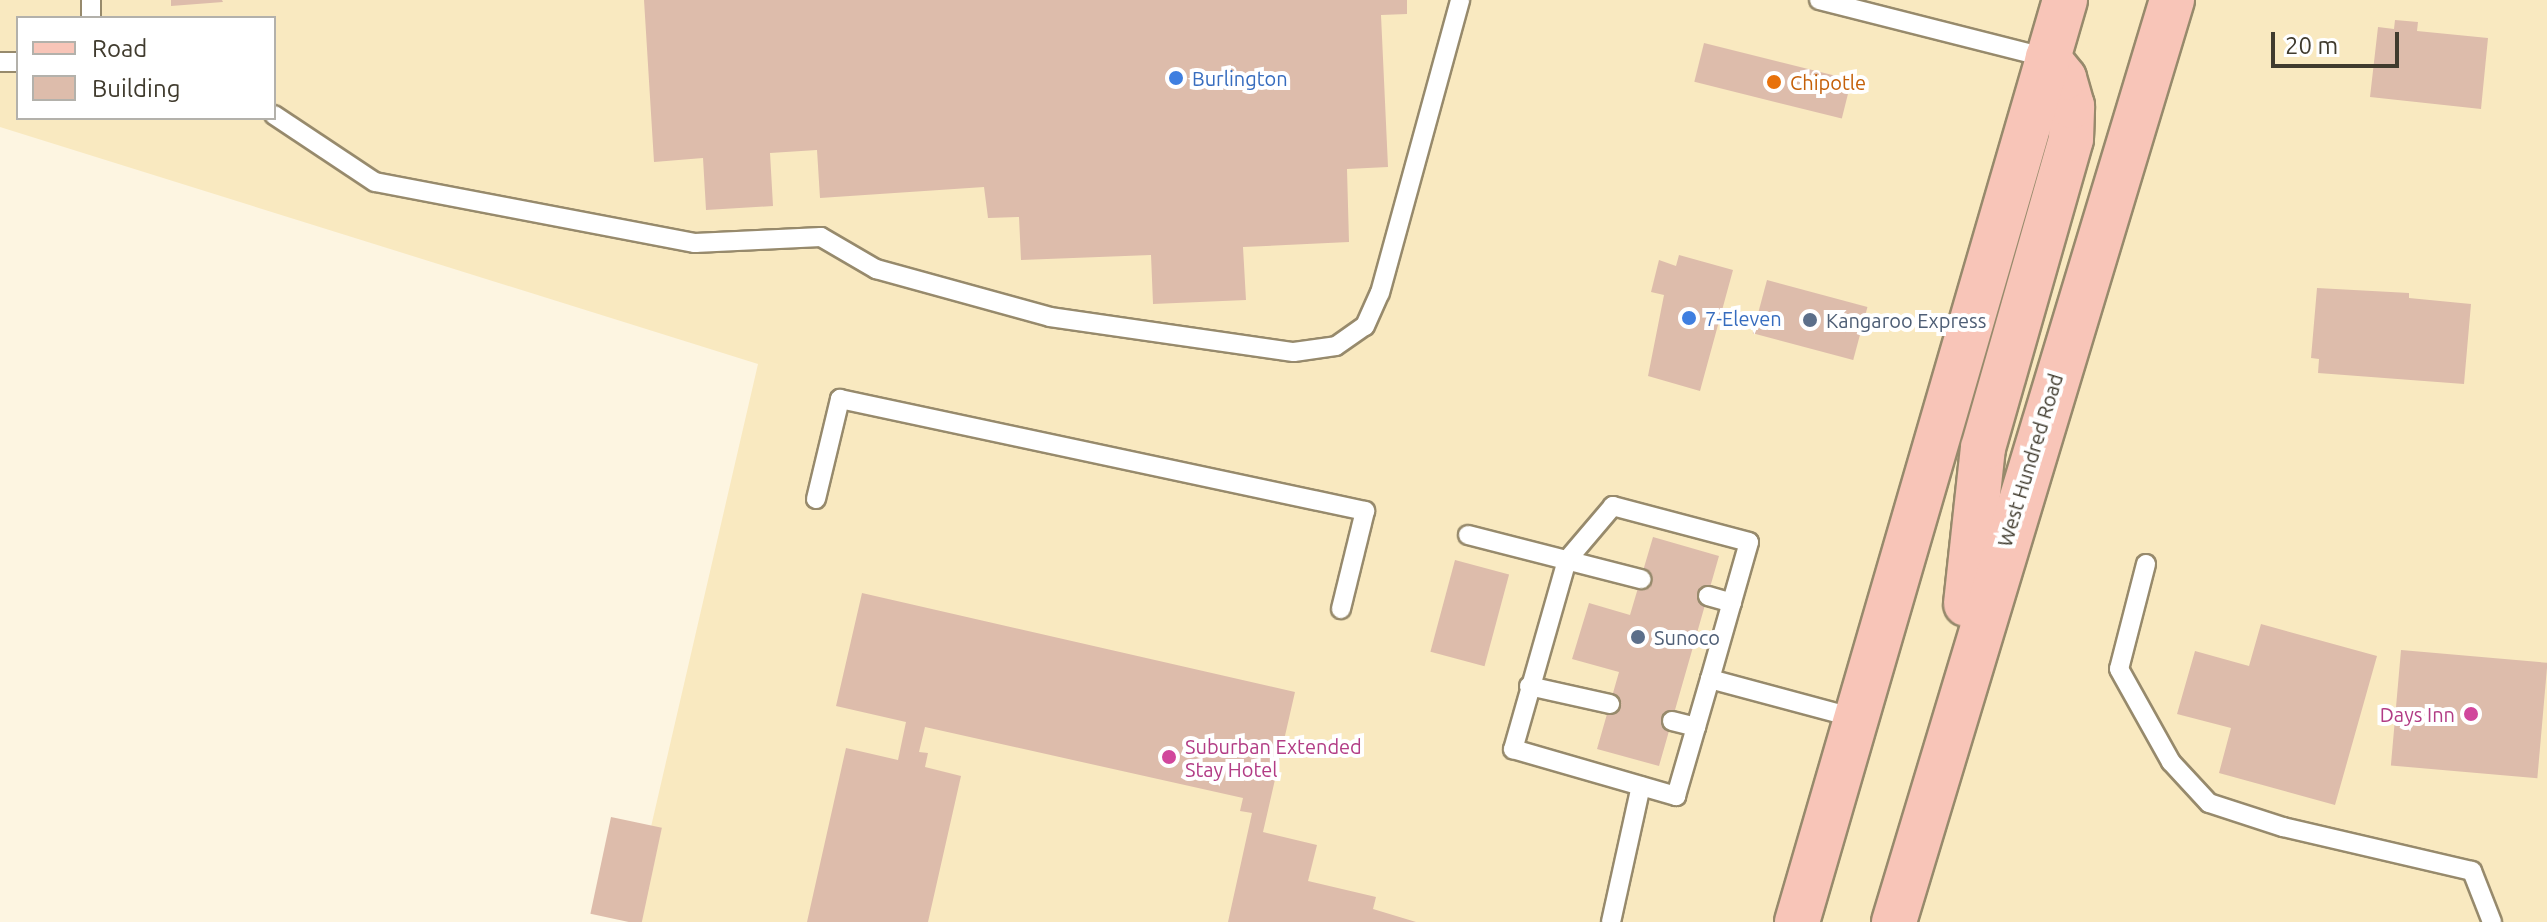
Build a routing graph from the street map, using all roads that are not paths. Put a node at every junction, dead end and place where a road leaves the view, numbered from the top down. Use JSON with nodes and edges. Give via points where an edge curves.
{"nodes":[{"id":1,"x":1460,"y":0,"type":"edge"},
{"id":2,"x":1819,"y":0,"type":"edge"},
{"id":3,"x":2065,"y":0,"type":"edge"},
{"id":4,"x":2172,"y":0,"type":"edge"},
{"id":5,"x":2048,"y":58,"type":"junction"},
{"id":6,"x":276,"y":116,"type":"edge"},
{"id":7,"x":816,"y":499,"type":"dead end"},
{"id":8,"x":1468,"y":535,"type":"dead end"},
{"id":9,"x":1567,"y":560,"type":"junction"},
{"id":10,"x":2146,"y":564,"type":"dead end"},
{"id":11,"x":1641,"y":579,"type":"dead end"},
{"id":12,"x":1708,"y":596,"type":"dead end"},
{"id":13,"x":1732,"y":603,"type":"junction"},
{"id":14,"x":1341,"y":609,"type":"dead end"},
{"id":15,"x":1710,"y":679,"type":"junction"},
{"id":16,"x":1529,"y":686,"type":"junction"},
{"id":17,"x":1610,"y":704,"type":"dead end"},
{"id":18,"x":1856,"y":718,"type":"junction"},
{"id":19,"x":1953,"y":718,"type":"junction"},
{"id":20,"x":1672,"y":721,"type":"dead end"},
{"id":21,"x":1696,"y":727,"type":"junction"},
{"id":22,"x":1641,"y":786,"type":"junction"},
{"id":23,"x":1611,"y":922,"type":"edge"},
{"id":24,"x":1797,"y":922,"type":"edge"},
{"id":25,"x":1894,"y":922,"type":"edge"},
{"id":26,"x":2492,"y":922,"type":"edge"}],
"edges":[{"from":1,"to":6,"type":"lane","via":[[1380,293],[1365,326],[1336,346],[1294,352],[1050,317],[876,269],[821,237],[695,243],[375,182]]},
{"from":2,"to":5,"type":"lane"},
{"from":3,"to":5,"type":"main road"},
{"from":4,"to":19,"type":"main road","name":"West Hundred Road"},
{"from":5,"to":18,"type":"main road"},
{"from":5,"to":19,"type":"main road","via":[[2064,78],[2072,106],[2071,139],[1983,448]]},
{"from":7,"to":14,"type":"lane","via":[[840,399],[855,402],[1365,511]]},
{"from":8,"to":9,"type":"lane"},
{"from":9,"to":11,"type":"lane"},
{"from":9,"to":13,"type":"lane","via":[[1613,506],[1749,542]]},
{"from":9,"to":16,"type":"lane"},
{"from":10,"to":26,"type":"lane","via":[[2119,669],[2171,762],[2209,803],[2472,871]]},
{"from":12,"to":13,"type":"lane"},
{"from":13,"to":15,"type":"lane"},
{"from":15,"to":18,"type":"lane"},
{"from":15,"to":21,"type":"lane"},
{"from":16,"to":17,"type":"lane"},
{"from":16,"to":22,"type":"lane","via":[[1513,749]]},
{"from":18,"to":24,"type":"main road"},
{"from":19,"to":25,"type":"main road","name":"West Hundred Road"},
{"from":20,"to":21,"type":"lane"},
{"from":21,"to":22,"type":"lane","via":[[1676,796]]},
{"from":22,"to":23,"type":"lane"}]}
